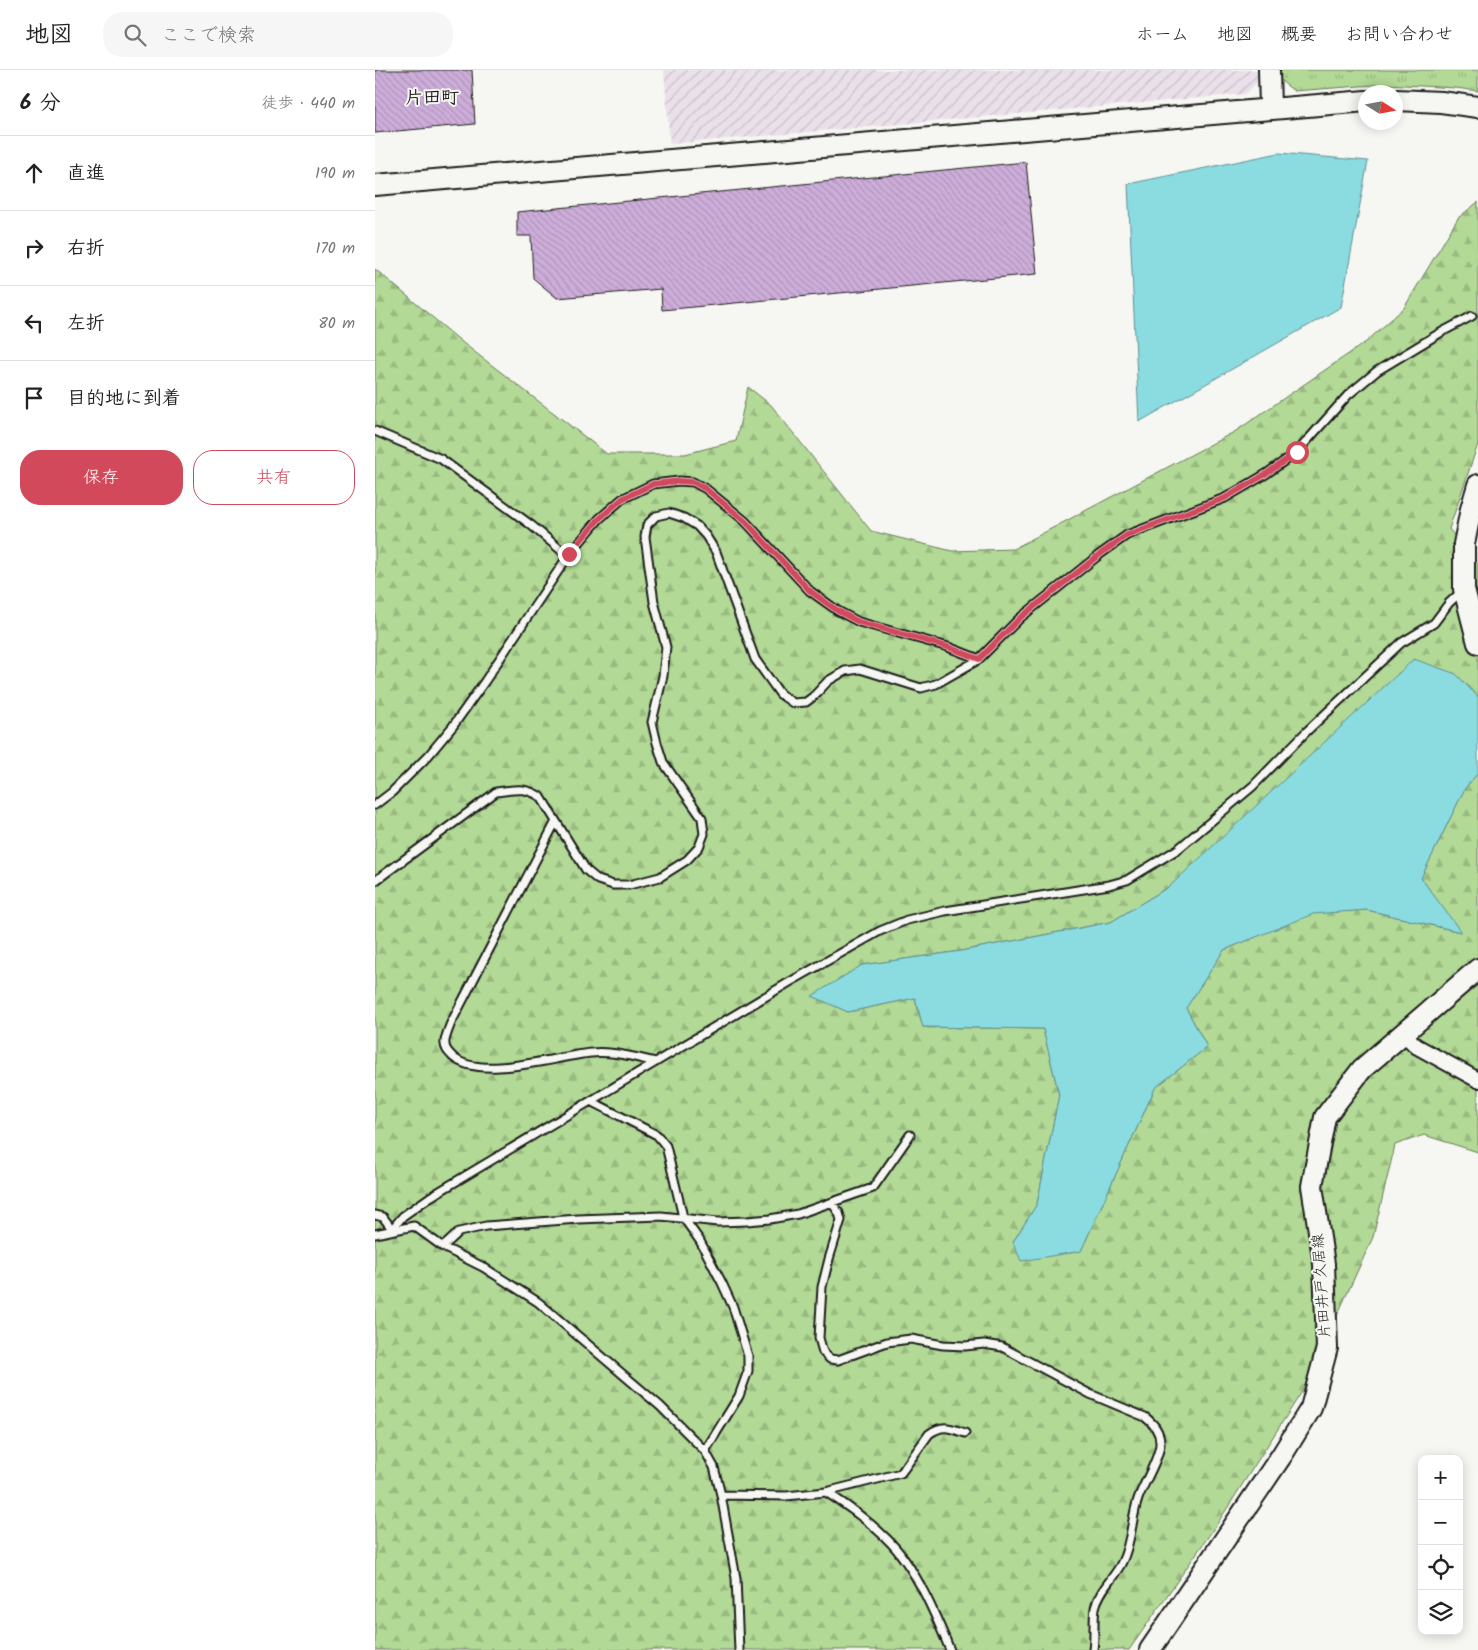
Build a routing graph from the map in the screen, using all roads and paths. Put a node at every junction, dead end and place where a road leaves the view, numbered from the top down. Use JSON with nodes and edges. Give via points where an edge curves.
{"nodes":[{"id":1,"x":1269,"y":70,"type":"edge"},
{"id":2,"x":1403,"y":100,"type":"edge"},
{"id":3,"x":1358,"y":102,"type":"edge"},
{"id":4,"x":1478,"y":107,"type":"edge"},
{"id":5,"x":1270,"y":108,"type":"junction"},
{"id":6,"x":375,"y":185,"type":"edge"},
{"id":7,"x":1472,"y":316,"type":"dead end"},
{"id":8,"x":375,"y":430,"type":"edge"},
{"id":9,"x":1478,"y":485,"type":"edge"},
{"id":10,"x":568,"y":556,"type":"junction"},
{"id":11,"x":1464,"y":589,"type":"junction"},
{"id":12,"x":1478,"y":642,"type":"edge"},
{"id":13,"x":979,"y":659,"type":"junction"},
{"id":14,"x":375,"y":805,"type":"edge"},
{"id":15,"x":555,"y":823,"type":"junction"},
{"id":16,"x":375,"y":881,"type":"edge"},
{"id":17,"x":1478,"y":969,"type":"edge"},
{"id":18,"x":1404,"y":1034,"type":"junction"},
{"id":19,"x":656,"y":1062,"type":"junction"},
{"id":20,"x":1478,"y":1080,"type":"edge"},
{"id":21,"x":591,"y":1101,"type":"junction"},
{"id":22,"x":910,"y":1135,"type":"dead end"},
{"id":23,"x":832,"y":1203,"type":"junction"},
{"id":24,"x":375,"y":1215,"type":"edge"},
{"id":25,"x":683,"y":1217,"type":"junction"},
{"id":26,"x":392,"y":1230,"type":"junction"},
{"id":27,"x":375,"y":1234,"type":"edge"},
{"id":28,"x":443,"y":1247,"type":"junction"},
{"id":29,"x":965,"y":1433,"type":"dead end"},
{"id":30,"x":705,"y":1451,"type":"junction"},
{"id":31,"x":826,"y":1492,"type":"junction"},
{"id":32,"x":721,"y":1495,"type":"junction"},
{"id":33,"x":739,"y":1650,"type":"edge"},
{"id":34,"x":950,"y":1650,"type":"edge"},
{"id":35,"x":1093,"y":1650,"type":"edge"},
{"id":36,"x":1150,"y":1650,"type":"edge"}],
"edges":[{"from":1,"to":5,"type":"street"},
{"from":2,"to":4,"type":"street"},
{"from":3,"to":5,"type":"street"},
{"from":5,"to":6,"type":"street"},
{"from":7,"to":13,"type":"lane","via":[[1377,370],[1348,395],[1297,452],[1266,474],[1225,498],[1127,535],[1020,618]]},
{"from":8,"to":10,"type":"lane","via":[[441,459]]},
{"from":9,"to":11,"type":"street","via":[[1465,544]]},
{"from":10,"to":13,"type":"lane","via":[[599,519],[622,499],[653,484],[693,482],[745,521],[810,591],[838,611],[859,622]]},
{"from":10,"to":14,"type":"lane","via":[[453,726],[393,792]]},
{"from":11,"to":12,"type":"street"},
{"from":11,"to":19,"type":"lane","via":[[1434,623],[1401,643],[1253,786],[1178,849],[1127,880],[907,920],[880,931]]},
{"from":13,"to":15,"type":"lane","via":[[936,684],[921,688],[860,669],[845,671],[805,702],[793,703],[780,694],[755,659],[716,552],[706,536],[684,518],[669,513],[656,516],[647,525],[645,538],[654,602],[666,647],[653,722],[663,762],[702,818],[704,834],[699,847],[687,860],[661,876],[629,885],[613,885],[598,880],[586,870]]},
{"from":15,"to":16,"type":"lane","via":[[541,797],[529,790],[496,792]]},
{"from":15,"to":19,"type":"lane","via":[[451,1023],[446,1050],[460,1063],[495,1068],[592,1053],[623,1054]]},
{"from":17,"to":18,"type":"street","name":"片田井戸久居線"},
{"from":18,"to":20,"type":"street","via":[[1417,1046]]},
{"from":18,"to":36,"type":"street","name":"片田井戸久居線","via":[[1362,1069],[1325,1117],[1312,1186],[1324,1264],[1327,1348],[1311,1408]]},
{"from":19,"to":21,"type":"lane"},
{"from":21,"to":25,"type":"lane","via":[[657,1135],[666,1146]]},
{"from":21,"to":26,"type":"lane","via":[[430,1197],[403,1216]]},
{"from":22,"to":23,"type":"lane","via":[[873,1188]]},
{"from":23,"to":25,"type":"lane","via":[[770,1219],[718,1222]]},
{"from":23,"to":35,"type":"lane","via":[[841,1220],[822,1287],[819,1338],[829,1359],[838,1360],[887,1342],[905,1340],[1002,1347],[1152,1422],[1158,1433],[1158,1452],[1137,1500],[1122,1562],[1095,1608]]},
{"from":24,"to":26,"type":"lane","via":[[383,1217]]},
{"from":25,"to":28,"type":"lane","via":[[578,1219],[486,1226],[459,1232]]},
{"from":25,"to":30,"type":"lane","via":[[722,1282],[748,1356],[748,1371],[739,1396]]},
{"from":26,"to":27,"type":"lane"},
{"from":26,"to":28,"type":"lane","via":[[414,1226]]},
{"from":28,"to":30,"type":"lane","via":[[483,1267],[538,1302],[660,1406]]},
{"from":29,"to":31,"type":"lane","via":[[940,1427],[929,1434],[901,1473]]},
{"from":30,"to":32,"type":"lane","via":[[714,1467]]},
{"from":31,"to":32,"type":"lane","via":[[786,1496]]},
{"from":31,"to":34,"type":"lane","via":[[869,1522],[904,1559],[937,1617]]},
{"from":32,"to":33,"type":"lane","via":[[736,1578]]}]}
